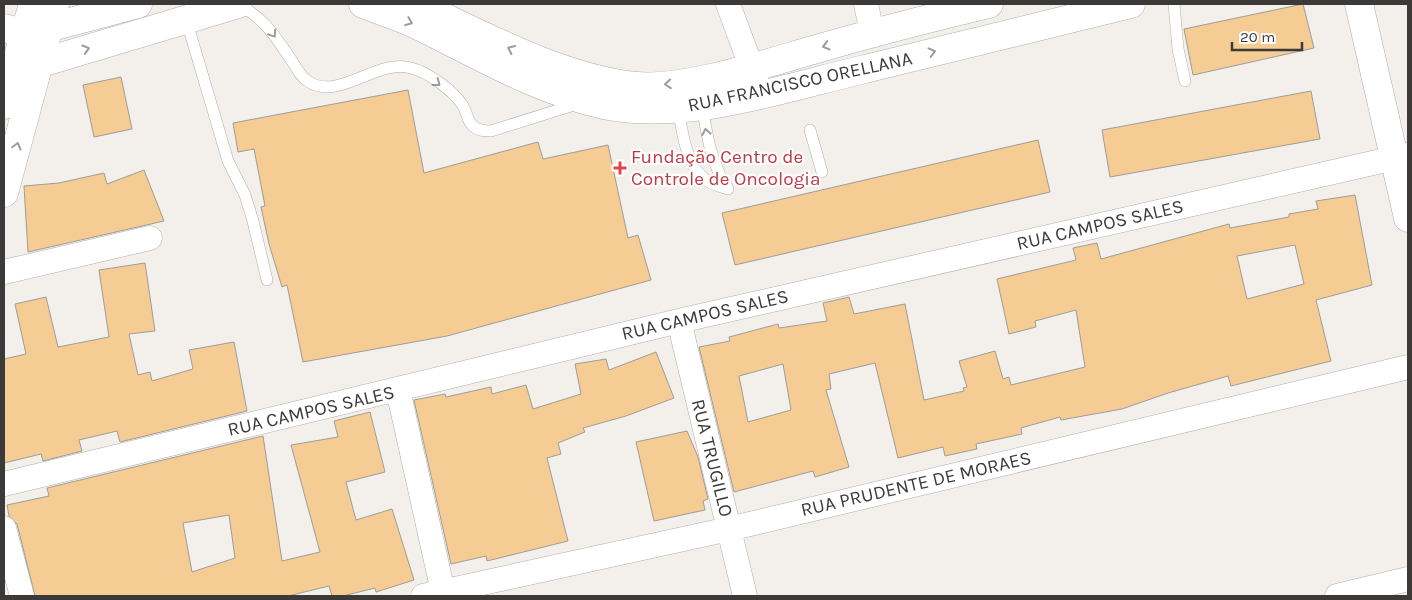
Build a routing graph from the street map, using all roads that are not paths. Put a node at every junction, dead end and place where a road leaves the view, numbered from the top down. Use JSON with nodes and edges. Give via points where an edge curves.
{"nodes":[{"id":1,"x":33,"y":4,"type":"edge"},
{"id":2,"x":138,"y":4,"type":"edge"},
{"id":3,"x":237,"y":4,"type":"edge"},
{"id":4,"x":363,"y":4,"type":"edge"},
{"id":5,"x":417,"y":4,"type":"edge"},
{"id":6,"x":728,"y":4,"type":"edge"},
{"id":7,"x":866,"y":4,"type":"edge"},
{"id":8,"x":989,"y":4,"type":"edge"},
{"id":9,"x":1131,"y":4,"type":"edge"},
{"id":10,"x":1174,"y":4,"type":"edge"},
{"id":11,"x":1359,"y":4,"type":"edge"},
{"id":12,"x":186,"y":20,"type":"junction"},
{"id":13,"x":33,"y":23,"type":"edge"},
{"id":14,"x":872,"y":33,"type":"junction"},
{"id":15,"x":19,"y":67,"type":"edge"},
{"id":16,"x":751,"y":67,"type":"junction"},
{"id":17,"x":1185,"y":81,"type":"dead end"},
{"id":18,"x":761,"y":94,"type":"junction"},
{"id":19,"x":638,"y":97,"type":"junction"},
{"id":20,"x":588,"y":100,"type":"junction"},
{"id":21,"x":4,"y":105,"type":"edge"},
{"id":22,"x":690,"y":107,"type":"junction"},
{"id":23,"x":810,"y":130,"type":"dead end"},
{"id":24,"x":1401,"y":157,"type":"edge"},
{"id":25,"x":822,"y":172,"type":"dead end"},
{"id":26,"x":4,"y":193,"type":"edge"},
{"id":27,"x":1408,"y":218,"type":"edge"},
{"id":28,"x":150,"y":238,"type":"dead end"},
{"id":29,"x":4,"y":272,"type":"edge"},
{"id":30,"x":267,"y":280,"type":"dead end"},
{"id":31,"x":679,"y":320,"type":"junction"},
{"id":32,"x":1408,"y":367,"type":"edge"},
{"id":33,"x":398,"y":390,"type":"junction"},
{"id":34,"x":4,"y":484,"type":"edge"},
{"id":35,"x":4,"y":528,"type":"edge"},
{"id":36,"x":729,"y":529,"type":"junction"},
{"id":37,"x":1408,"y":579,"type":"edge"},
{"id":38,"x":433,"y":594,"type":"edge"},
{"id":39,"x":22,"y":596,"type":"edge"},
{"id":40,"x":745,"y":596,"type":"edge"},
{"id":41,"x":1337,"y":596,"type":"edge"}],
"edges":[{"from":1,"to":13,"type":"street"},
{"from":2,"to":13,"type":"street"},
{"from":3,"to":12,"type":"street"},
{"from":3,"to":20,"type":"lane","one_way":true,"via":[[267,25],[308,82],[328,87],[390,67],[413,68],[452,94],[464,107],[469,122],[481,130],[491,131]]},
{"from":4,"to":20,"type":"street","name":"RUA FRANCISCO ORELLANA","one_way":true,"via":[[421,26],[520,77]]},
{"from":19,"to":5,"type":"street","name":"RUA FRANCISCO ORELLANA","one_way":true,"via":[[518,52]]},
{"from":6,"to":16,"type":"street"},
{"from":7,"to":14,"type":"street"},
{"from":8,"to":14,"type":"street","name":"RUA FRANCISCO ORELLANA"},
{"from":18,"to":9,"type":"street","name":"RUA FRANCISCO ORELLANA","one_way":true},
{"from":10,"to":17,"type":"lane"},
{"from":11,"to":24,"type":"street"},
{"from":15,"to":12,"type":"street","one_way":true},
{"from":12,"to":30,"type":"lane","via":[[228,160],[245,195]]},
{"from":13,"to":15,"type":"street"},
{"from":14,"to":16,"type":"street","name":"RUA FRANCISCO ORELLANA","one_way":true},
{"from":15,"to":21,"type":"street"},
{"from":26,"to":15,"type":"street","one_way":true},
{"from":16,"to":18,"type":"street"},
{"from":16,"to":19,"type":"street","name":"RUA FRANCISCO ORELLANA","one_way":true},
{"from":18,"to":22,"type":"street","name":"RUA FRANCISCO ORELLANA"},
{"from":19,"to":20,"type":"street","name":"RUA FRANCISCO ORELLANA"},
{"from":19,"to":22,"type":"street","name":"RUA FRANCISCO ORELLANA"},
{"from":22,"to":22,"type":"lane","one_way":true,"via":[[688,153],[695,169],[707,182],[728,189],[718,175]]},
{"from":23,"to":25,"type":"lane"},
{"from":24,"to":27,"type":"street"},
{"from":24,"to":31,"type":"street","name":"RUA CAMPOS SALES"},
{"from":28,"to":29,"type":"street"},
{"from":31,"to":33,"type":"street","name":"RUA CAMPOS SALES"},
{"from":31,"to":36,"type":"street","name":"RUA TRUGILLO"},
{"from":32,"to":36,"type":"street","name":"RUA PRUDENTE DE MORAES"},
{"from":33,"to":34,"type":"street","name":"RUA CAMPOS SALES"},
{"from":33,"to":38,"type":"street"},
{"from":35,"to":39,"type":"street"},
{"from":36,"to":38,"type":"street","name":"RUA PRUDENTE DE MORAES"},
{"from":36,"to":40,"type":"street","name":"RUA TRUGILLO"},
{"from":37,"to":41,"type":"street"}]}
